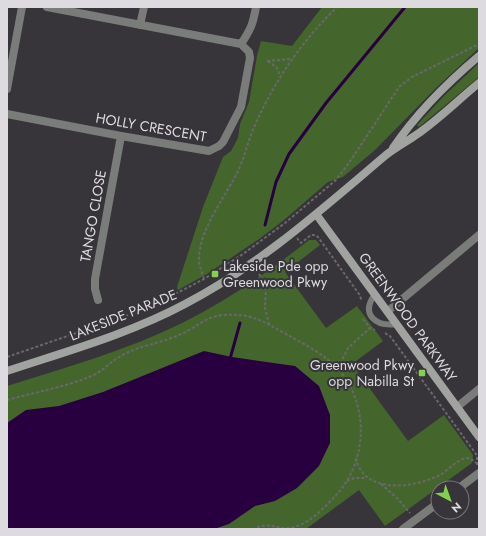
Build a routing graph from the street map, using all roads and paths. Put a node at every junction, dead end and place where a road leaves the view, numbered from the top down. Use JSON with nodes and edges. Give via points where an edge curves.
{"nodes":[{"id":1,"x":22,"y":7,"type":"edge"},
{"id":2,"x":47,"y":7,"type":"edge"},
{"id":3,"x":144,"y":7,"type":"edge"},
{"id":4,"x":256,"y":7,"type":"edge"},
{"id":5,"x":337,"y":7,"type":"edge"},
{"id":6,"x":140,"y":25,"type":"junction"},
{"id":7,"x":241,"y":44,"type":"junction"},
{"id":8,"x":479,"y":44,"type":"edge"},
{"id":9,"x":479,"y":56,"type":"edge"},
{"id":10,"x":291,"y":60,"type":"junction"},
{"id":11,"x":280,"y":76,"type":"junction"},
{"id":12,"x":479,"y":83,"type":"edge"},
{"id":13,"x":7,"y":89,"type":"edge"},
{"id":14,"x":7,"y":114,"type":"edge"},
{"id":15,"x":121,"y":136,"type":"junction"},
{"id":16,"x":392,"y":151,"type":"junction"},
{"id":17,"x":316,"y":214,"type":"junction"},
{"id":18,"x":285,"y":223,"type":"junction"},
{"id":19,"x":287,"y":226,"type":"dead end"},
{"id":20,"x":479,"y":235,"type":"edge"},
{"id":21,"x":299,"y":240,"type":"dead end"},
{"id":22,"x":259,"y":274,"type":"dead end"},
{"id":23,"x":204,"y":279,"type":"junction"},
{"id":24,"x":376,"y":294,"type":"junction"},
{"id":25,"x":98,"y":300,"type":"dead end"},
{"id":26,"x":362,"y":307,"type":"dead end"},
{"id":27,"x":388,"y":311,"type":"junction"},
{"id":28,"x":362,"y":317,"type":"dead end"},
{"id":29,"x":270,"y":324,"type":"junction"},
{"id":30,"x":398,"y":324,"type":"junction"},
{"id":31,"x":370,"y":328,"type":"junction"},
{"id":32,"x":378,"y":331,"type":"dead end"},
{"id":33,"x":384,"y":332,"type":"dead end"},
{"id":34,"x":7,"y":357,"type":"edge"},
{"id":35,"x":338,"y":368,"type":"junction"},
{"id":36,"x":7,"y":370,"type":"edge"},
{"id":37,"x":479,"y":389,"type":"edge"},
{"id":38,"x":7,"y":400,"type":"edge"},
{"id":39,"x":458,"y":407,"type":"junction"},
{"id":40,"x":479,"y":437,"type":"edge"},
{"id":41,"x":356,"y":457,"type":"junction"},
{"id":42,"x":476,"y":463,"type":"junction"},
{"id":43,"x":479,"y":470,"type":"edge"},
{"id":44,"x":368,"y":478,"type":"junction"},
{"id":45,"x":468,"y":480,"type":"edge"},
{"id":46,"x":346,"y":481,"type":"junction"},
{"id":47,"x":380,"y":484,"type":"junction"},
{"id":48,"x":430,"y":509,"type":"edge"},
{"id":49,"x":410,"y":513,"type":"dead end"},
{"id":50,"x":254,"y":529,"type":"edge"},
{"id":51,"x":403,"y":529,"type":"edge"}],
"edges":[{"from":1,"to":13,"type":"street"},
{"from":2,"to":6,"type":"street"},
{"from":3,"to":6,"type":"street"},
{"from":4,"to":7,"type":"street","via":[[253,26]]},
{"from":5,"to":10,"type":"path"},
{"from":6,"to":7,"type":"street"},
{"from":7,"to":15,"type":"street","name":"HOLLY CRESCENT","via":[[246,47],[250,58],[244,95],[236,118],[220,146],[214,150],[203,151]]},
{"from":8,"to":18,"type":"path","via":[[412,77],[399,87],[342,173]]},
{"from":9,"to":16,"type":"street","name":"LAKESIDE PARADE","via":[[418,115]]},
{"from":10,"to":11,"type":"path"},
{"from":10,"to":11,"type":"path","via":[[268,61],[277,68]]},
{"from":11,"to":23,"type":"path","via":[[256,123],[236,173],[208,226],[199,256]]},
{"from":12,"to":16,"type":"street","name":"LAKESIDE PARADE","via":[[417,135]]},
{"from":14,"to":15,"type":"street","name":"HOLLY CRESCENT"},
{"from":15,"to":25,"type":"street","name":"TANGO CLOSE","via":[[95,279]]},
{"from":16,"to":17,"type":"street","name":"LAKESIDE PARADE"},
{"from":17,"to":24,"type":"street","name":"GREENWOOD PARKWAY"},
{"from":17,"to":36,"type":"street","name":"LAKESIDE PARADE","via":[[247,268],[184,305],[128,330]]},
{"from":18,"to":19,"type":"path"},
{"from":18,"to":23,"type":"path"},
{"from":20,"to":27,"type":"street"},
{"from":21,"to":26,"type":"path","via":[[301,243],[311,235],[318,237],[362,298]]},
{"from":22,"to":29,"type":"path","via":[[266,286],[264,308]]},
{"from":23,"to":34,"type":"path","via":[[134,314]]},
{"from":24,"to":27,"type":"street","name":"GREENWOOD PARKWAY"},
{"from":24,"to":30,"type":"lane","via":[[369,310],[375,322],[384,325]]},
{"from":27,"to":30,"type":"street","name":"GREENWOOD PARKWAY"},
{"from":28,"to":31,"type":"path"},
{"from":29,"to":35,"type":"path","via":[[317,352]]},
{"from":29,"to":38,"type":"path","via":[[247,315],[214,316],[182,334],[121,356],[92,376]]},
{"from":30,"to":39,"type":"street","name":"GREENWOOD PARKWAY"},
{"from":31,"to":32,"type":"path"},
{"from":31,"to":35,"type":"path","via":[[348,348]]},
{"from":33,"to":42,"type":"path","via":[[390,336],[476,454]]},
{"from":35,"to":41,"type":"path","via":[[350,385],[360,411],[361,437]]},
{"from":37,"to":39,"type":"street"},
{"from":39,"to":40,"type":"street","name":"GREENWOOD PARKWAY"},
{"from":41,"to":44,"type":"path"},
{"from":41,"to":46,"type":"path"},
{"from":42,"to":43,"type":"path"},
{"from":42,"to":47,"type":"path","via":[[470,458],[464,458],[441,475],[416,484]]},
{"from":43,"to":45,"type":"street"},
{"from":44,"to":46,"type":"path"},
{"from":44,"to":47,"type":"path"},
{"from":46,"to":50,"type":"path","via":[[334,498],[306,522],[288,528],[262,525]]},
{"from":47,"to":49,"type":"path"},
{"from":48,"to":51,"type":"street"}]}
